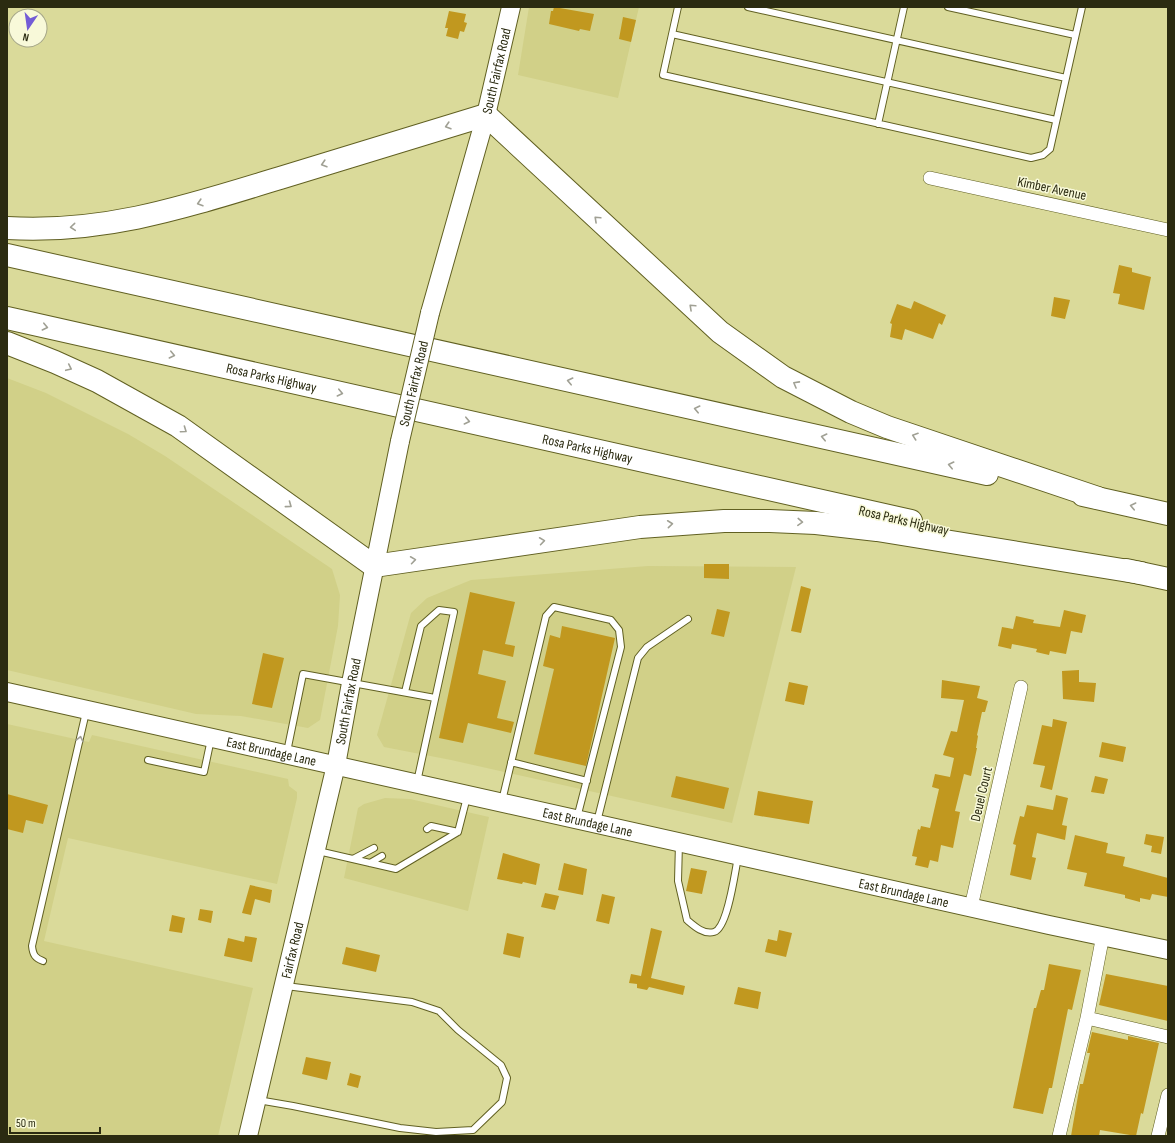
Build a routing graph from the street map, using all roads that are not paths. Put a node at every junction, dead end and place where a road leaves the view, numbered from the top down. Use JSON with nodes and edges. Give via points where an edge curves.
{"nodes":[{"id":1,"x":510,"y":7,"type":"edge"},
{"id":2,"x":678,"y":7,"type":"edge"},
{"id":3,"x":748,"y":7,"type":"edge"},
{"id":4,"x":904,"y":7,"type":"edge"},
{"id":5,"x":948,"y":7,"type":"edge"},
{"id":6,"x":1082,"y":7,"type":"edge"},
{"id":7,"x":672,"y":34,"type":"junction"},
{"id":8,"x":1075,"y":35,"type":"junction"},
{"id":9,"x":896,"y":40,"type":"junction"},
{"id":10,"x":1066,"y":78,"type":"junction"},
{"id":11,"x":887,"y":82,"type":"junction"},
{"id":12,"x":486,"y":115,"type":"junction"},
{"id":13,"x":1056,"y":120,"type":"junction"},
{"id":14,"x":878,"y":124,"type":"junction"},
{"id":15,"x":930,"y":178,"type":"dead end"},
{"id":16,"x":7,"y":228,"type":"edge"},
{"id":17,"x":1168,"y":230,"type":"edge"},
{"id":18,"x":7,"y":255,"type":"edge"},
{"id":19,"x":7,"y":318,"type":"edge"},
{"id":20,"x":7,"y":343,"type":"edge"},
{"id":21,"x":1098,"y":498,"type":"junction"},
{"id":22,"x":1168,"y":514,"type":"edge"},
{"id":23,"x":374,"y":566,"type":"junction"},
{"id":24,"x":1141,"y":573,"type":"junction"},
{"id":25,"x":1168,"y":579,"type":"edge"},
{"id":26,"x":688,"y":619,"type":"dead end"},
{"id":27,"x":351,"y":683,"type":"junction"},
{"id":28,"x":1022,"y":687,"type":"dead end"},
{"id":29,"x":7,"y":692,"type":"edge"},
{"id":30,"x":405,"y":692,"type":"junction"},
{"id":31,"x":435,"y":698,"type":"junction"},
{"id":32,"x":87,"y":710,"type":"junction"},
{"id":33,"x":211,"y":737,"type":"junction"},
{"id":34,"x":287,"y":754,"type":"junction"},
{"id":35,"x":148,"y":760,"type":"dead end"},
{"id":36,"x":511,"y":762,"type":"junction"},
{"id":37,"x":336,"y":765,"type":"junction"},
{"id":38,"x":587,"y":781,"type":"junction"},
{"id":39,"x":416,"y":783,"type":"junction"},
{"id":40,"x":468,"y":795,"type":"junction"},
{"id":41,"x":502,"y":802,"type":"junction"},
{"id":42,"x":577,"y":819,"type":"junction"},
{"id":43,"x":597,"y":824,"type":"junction"},
{"id":44,"x":428,"y":827,"type":"dead end"},
{"id":45,"x":458,"y":832,"type":"junction"},
{"id":46,"x":678,"y":842,"type":"junction"},
{"id":47,"x":374,"y":848,"type":"dead end"},
{"id":48,"x":316,"y":851,"type":"junction"},
{"id":49,"x":738,"y":855,"type":"junction"},
{"id":50,"x":382,"y":856,"type":"dead end"},
{"id":51,"x":353,"y":859,"type":"junction"},
{"id":52,"x":370,"y":863,"type":"junction"},
{"id":53,"x":971,"y":907,"type":"junction"},
{"id":54,"x":1103,"y":935,"type":"junction"},
{"id":55,"x":1168,"y":950,"type":"edge"},
{"id":56,"x":42,"y":961,"type":"dead end"},
{"id":57,"x":284,"y":985,"type":"junction"},
{"id":58,"x":1087,"y":1018,"type":"junction"},
{"id":59,"x":1168,"y":1037,"type":"edge"},
{"id":60,"x":1168,"y":1095,"type":"edge"},
{"id":61,"x":257,"y":1100,"type":"junction"},
{"id":62,"x":248,"y":1136,"type":"edge"},
{"id":63,"x":1059,"y":1136,"type":"edge"},
{"id":64,"x":1158,"y":1136,"type":"edge"}],
"edges":[{"from":1,"to":12,"type":"main road","name":"South Fairfax Road"},
{"from":2,"to":7,"type":"lane"},
{"from":3,"to":9,"type":"lane"},
{"from":4,"to":9,"type":"lane"},
{"from":5,"to":8,"type":"lane"},
{"from":6,"to":8,"type":"lane"},
{"from":7,"to":11,"type":"lane"},
{"from":7,"to":14,"type":"lane","via":[[662,75]]},
{"from":8,"to":10,"type":"lane"},
{"from":9,"to":10,"type":"lane"},
{"from":9,"to":11,"type":"lane"},
{"from":10,"to":13,"type":"lane"},
{"from":11,"to":13,"type":"lane"},
{"from":11,"to":14,"type":"lane"},
{"from":12,"to":16,"type":"highway","one_way":true,"via":[[174,210],[99,225]]},
{"from":21,"to":12,"type":"highway","one_way":true,"via":[[887,427],[851,412],[783,377],[720,332]]},
{"from":12,"to":23,"type":"main road","name":"South Fairfax Road","bridge":true,"via":[[430,313]]},
{"from":13,"to":14,"type":"lane","via":[[1050,149],[1043,155],[1031,158]]},
{"from":15,"to":17,"type":"street","name":"Kimber Avenue"},
{"from":21,"to":18,"type":"highway","one_way":true},
{"from":19,"to":24,"type":"highway","name":"Rosa Parks Highway","one_way":true},
{"from":20,"to":23,"type":"highway","one_way":true,"via":[[97,381],[178,426]]},
{"from":22,"to":21,"type":"highway","one_way":true},
{"from":23,"to":24,"type":"highway","one_way":true,"via":[[640,527],[724,521],[770,521],[877,530]]},
{"from":23,"to":27,"type":"main road","name":"South Fairfax Road"},
{"from":24,"to":25,"type":"highway","name":"Rosa Parks Highway"},
{"from":26,"to":43,"type":"lane","via":[[647,647],[638,658]]},
{"from":27,"to":30,"type":"lane"},
{"from":27,"to":34,"type":"lane","via":[[303,674]]},
{"from":27,"to":37,"type":"main road","name":"South Fairfax Road"},
{"from":28,"to":53,"type":"street","name":"Deuel Court"},
{"from":29,"to":32,"type":"main road","name":"East Brundage Lane"},
{"from":30,"to":31,"type":"lane"},
{"from":30,"to":31,"type":"lane","via":[[421,626],[439,610],[454,612]]},
{"from":31,"to":39,"type":"lane"},
{"from":32,"to":33,"type":"main road","name":"East Brundage Lane"},
{"from":56,"to":32,"type":"lane","one_way":true,"via":[[32,953],[32,946]]},
{"from":33,"to":34,"type":"main road","name":"East Brundage Lane"},
{"from":33,"to":35,"type":"lane","via":[[204,772]]},
{"from":34,"to":37,"type":"main road","name":"East Brundage Lane"},
{"from":36,"to":38,"type":"lane"},
{"from":36,"to":38,"type":"lane","via":[[546,616],[554,607],[611,620],[619,630],[621,647]]},
{"from":36,"to":41,"type":"lane"},
{"from":37,"to":39,"type":"main road","name":"East Brundage Lane"},
{"from":37,"to":48,"type":"main road","name":"Fairfax Road"},
{"from":38,"to":42,"type":"lane"},
{"from":39,"to":40,"type":"main road","name":"East Brundage Lane"},
{"from":40,"to":41,"type":"main road","name":"East Brundage Lane"},
{"from":40,"to":45,"type":"lane"},
{"from":41,"to":42,"type":"main road","name":"East Brundage Lane"},
{"from":42,"to":43,"type":"main road","name":"East Brundage Lane"},
{"from":43,"to":46,"type":"main road","name":"East Brundage Lane"},
{"from":44,"to":45,"type":"lane"},
{"from":45,"to":52,"type":"lane","via":[[396,869]]},
{"from":46,"to":49,"type":"main road","name":"East Brundage Lane"},
{"from":46,"to":49,"type":"lane","via":[[678,881],[685,914],[687,920],[703,932],[714,932],[721,927],[730,900]]},
{"from":47,"to":51,"type":"lane"},
{"from":48,"to":51,"type":"lane"},
{"from":48,"to":57,"type":"main road","name":"Fairfax Road"},
{"from":49,"to":53,"type":"main road","name":"East Brundage Lane"},
{"from":50,"to":52,"type":"lane"},
{"from":51,"to":52,"type":"lane"},
{"from":53,"to":54,"type":"main road","name":"East Brundage Lane"},
{"from":54,"to":55,"type":"main road","name":"East Brundage Lane"},
{"from":54,"to":58,"type":"street"},
{"from":57,"to":61,"type":"main road","name":"Fairfax Road"},
{"from":57,"to":61,"type":"lane","via":[[412,1002],[439,1011],[501,1065],[507,1078],[502,1102],[473,1130],[436,1132],[400,1128]]},
{"from":58,"to":59,"type":"street"},
{"from":58,"to":63,"type":"street"},
{"from":60,"to":64,"type":"street"},
{"from":61,"to":62,"type":"main road","name":"Fairfax Road"}]}
